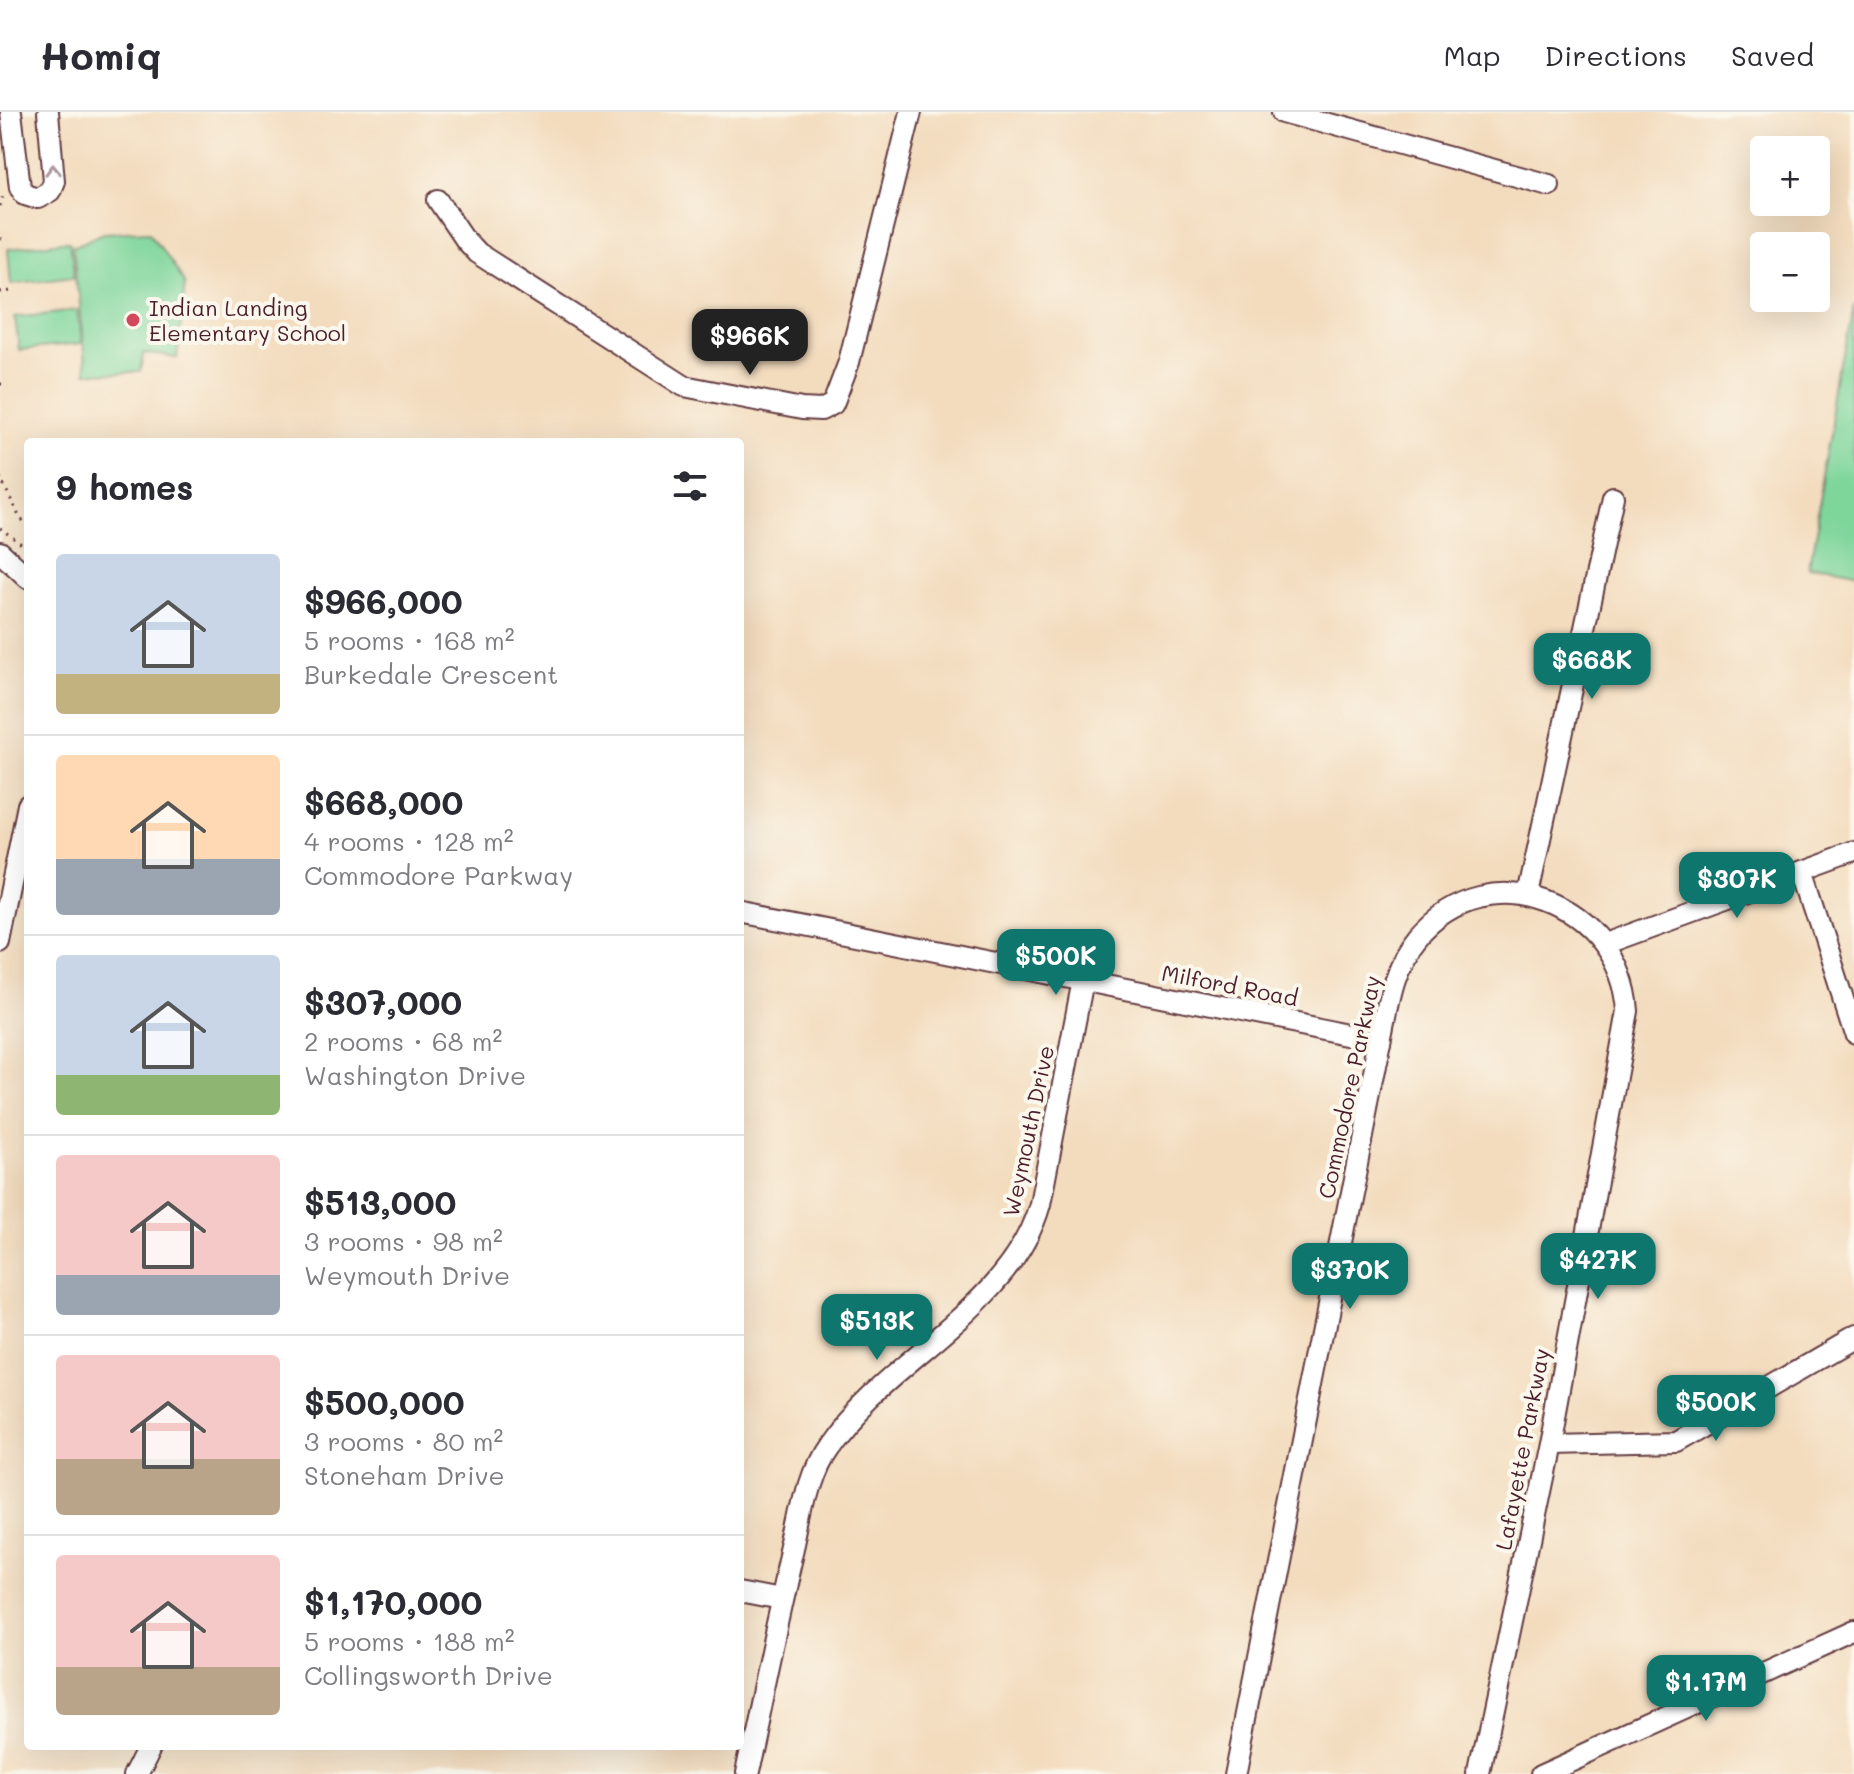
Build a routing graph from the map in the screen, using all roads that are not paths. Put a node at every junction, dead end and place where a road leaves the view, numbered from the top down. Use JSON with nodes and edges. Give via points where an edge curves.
{"nodes":[{"id":1,"x":11,"y":112,"type":"edge"},
{"id":2,"x":48,"y":112,"type":"edge"},
{"id":3,"x":911,"y":112,"type":"edge"},
{"id":4,"x":1284,"y":112,"type":"edge"},
{"id":5,"x":1549,"y":185,"type":"dead end"},
{"id":6,"x":438,"y":200,"type":"dead end"},
{"id":7,"x":1613,"y":497,"type":"dead end"},
{"id":8,"x":0,"y":552,"type":"edge"},
{"id":9,"x":24,"y":574,"type":"edge"},
{"id":10,"x":24,"y":825,"type":"edge"},
{"id":11,"x":1854,"y":853,"type":"edge"},
{"id":12,"x":1802,"y":872,"type":"junction"},
{"id":13,"x":1528,"y":895,"type":"junction"},
{"id":14,"x":744,"y":913,"type":"edge"},
{"id":15,"x":0,"y":943,"type":"edge"},
{"id":16,"x":1605,"y":944,"type":"junction"},
{"id":17,"x":1083,"y":980,"type":"junction"},
{"id":18,"x":1854,"y":1033,"type":"edge"},
{"id":19,"x":1381,"y":1040,"type":"junction"},
{"id":20,"x":1854,"y":1338,"type":"edge"},
{"id":21,"x":1549,"y":1444,"type":"junction"},
{"id":22,"x":744,"y":1592,"type":"edge"},
{"id":23,"x":782,"y":1599,"type":"junction"},
{"id":24,"x":1854,"y":1632,"type":"edge"},
{"id":25,"x":149,"y":1750,"type":"edge"},
{"id":26,"x":137,"y":1774,"type":"edge"},
{"id":27,"x":745,"y":1774,"type":"edge"},
{"id":28,"x":1236,"y":1774,"type":"edge"},
{"id":29,"x":1480,"y":1774,"type":"edge"},
{"id":30,"x":1541,"y":1774,"type":"edge"}],
"edges":[{"from":1,"to":2,"type":"street","one_way":true,"via":[[20,187],[38,198],[54,181]]},
{"from":3,"to":6,"type":"street","via":[[849,362],[833,404],[821,410],[684,386],[477,253]]},
{"from":4,"to":5,"type":"street"},
{"from":7,"to":13,"type":"street"},
{"from":8,"to":9,"type":"street"},
{"from":10,"to":15,"type":"street"},
{"from":11,"to":12,"type":"street"},
{"from":12,"to":16,"type":"street"},
{"from":12,"to":18,"type":"street"},
{"from":13,"to":16,"type":"street","name":"Lafayette Parkway","via":[[1566,909]]},
{"from":13,"to":19,"type":"street","name":"Commodore Parkway","via":[[1465,901],[1429,923],[1397,971]]},
{"from":14,"to":17,"type":"street","name":"Milford Road"},
{"from":16,"to":21,"type":"street","name":"Lafayette Parkway","via":[[1624,985],[1626,1027]]},
{"from":17,"to":19,"type":"street","name":"Milford Road"},
{"from":17,"to":23,"type":"street","name":"Weymouth Drive","via":[[1040,1204],[1028,1239],[994,1286],[874,1393],[826,1447],[809,1484]]},
{"from":19,"to":28,"type":"street","name":"Commodore Parkway"},
{"from":20,"to":21,"type":"street","via":[[1676,1441]]},
{"from":21,"to":29,"type":"street","name":"Lafayette Parkway"},
{"from":22,"to":23,"type":"street"},
{"from":23,"to":27,"type":"street","name":"Weymouth Drive"},
{"from":24,"to":30,"type":"street"},
{"from":25,"to":26,"type":"street"}]}
